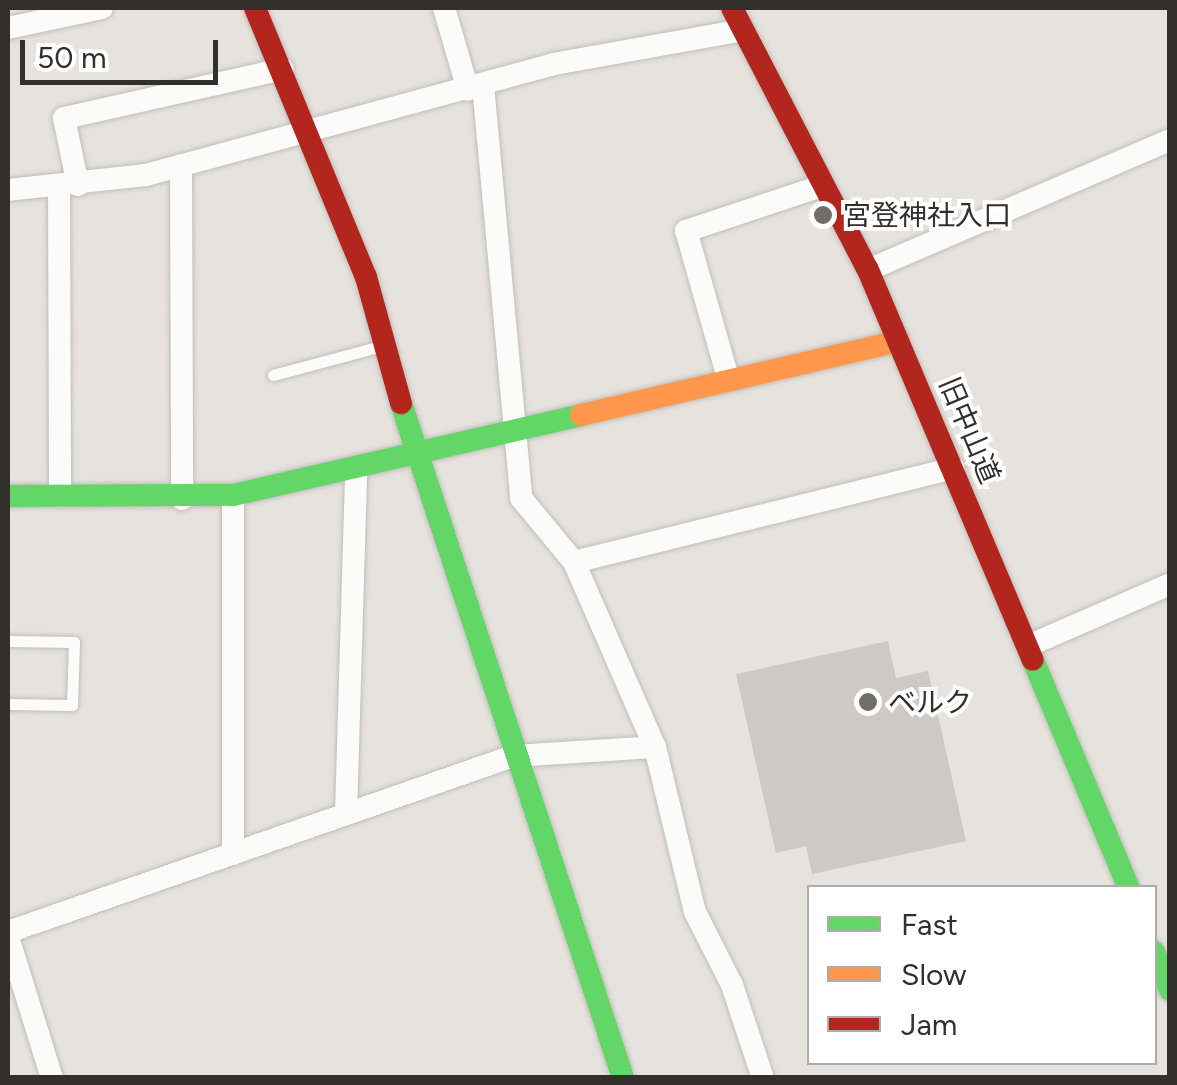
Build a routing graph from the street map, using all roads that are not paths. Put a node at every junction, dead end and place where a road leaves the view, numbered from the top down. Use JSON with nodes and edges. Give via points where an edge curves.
{"nodes":[{"id":1,"x":102,"y":8,"type":"edge"},
{"id":2,"x":256,"y":8,"type":"edge"},
{"id":3,"x":444,"y":8,"type":"edge"},
{"id":4,"x":732,"y":8,"type":"edge"},
{"id":5,"x":8,"y":28,"type":"edge"},
{"id":6,"x":743,"y":30,"type":"junction"},
{"id":7,"x":283,"y":68,"type":"junction"},
{"id":8,"x":476,"y":87,"type":"junction"},
{"id":9,"x":314,"y":135,"type":"junction"},
{"id":10,"x":1170,"y":140,"type":"edge"},
{"id":11,"x":182,"y":165,"type":"junction"},
{"id":12,"x":824,"y":185,"type":"junction"},
{"id":13,"x":69,"y":186,"type":"junction"},
{"id":14,"x":8,"y":190,"type":"edge"},
{"id":15,"x":868,"y":270,"type":"junction"},
{"id":16,"x":899,"y":341,"type":"junction"},
{"id":17,"x":385,"y":345,"type":"junction"},
{"id":18,"x":273,"y":375,"type":"dead end"},
{"id":19,"x":728,"y":378,"type":"junction"},
{"id":20,"x":516,"y":425,"type":"junction"},
{"id":21,"x":415,"y":453,"type":"junction"},
{"id":22,"x":954,"y":468,"type":"junction"},
{"id":23,"x":356,"y":470,"type":"junction"},
{"id":24,"x":233,"y":495,"type":"junction"},
{"id":25,"x":8,"y":496,"type":"edge"},
{"id":26,"x":60,"y":496,"type":"junction"},
{"id":27,"x":182,"y":498,"type":"junction"},
{"id":28,"x":574,"y":562,"type":"junction"},
{"id":29,"x":1170,"y":584,"type":"edge"},
{"id":30,"x":8,"y":642,"type":"edge"},
{"id":31,"x":1030,"y":645,"type":"junction"},
{"id":32,"x":8,"y":704,"type":"edge"},
{"id":33,"x":655,"y":746,"type":"junction"},
{"id":34,"x":513,"y":756,"type":"junction"},
{"id":35,"x":346,"y":814,"type":"junction"},
{"id":36,"x":233,"y":854,"type":"junction"},
{"id":37,"x":1128,"y":885,"type":"edge"},
{"id":38,"x":8,"y":935,"type":"edge"},
{"id":39,"x":52,"y":1078,"type":"edge"},
{"id":40,"x":623,"y":1078,"type":"edge"},
{"id":41,"x":762,"y":1078,"type":"edge"}],
"edges":[{"from":1,"to":5,"type":"street"},
{"from":2,"to":7,"type":"street"},
{"from":3,"to":8,"type":"street"},
{"from":4,"to":6,"type":"street","name":"旧中山道"},
{"from":6,"to":8,"type":"street"},
{"from":6,"to":12,"type":"street","name":"旧中山道"},
{"from":7,"to":9,"type":"street"},
{"from":7,"to":13,"type":"street","via":[[64,118]]},
{"from":8,"to":9,"type":"street"},
{"from":8,"to":20,"type":"street"},
{"from":9,"to":11,"type":"street"},
{"from":9,"to":17,"type":"street"},
{"from":10,"to":15,"type":"street"},
{"from":11,"to":13,"type":"street"},
{"from":11,"to":27,"type":"street"},
{"from":12,"to":15,"type":"street","name":"旧中山道"},
{"from":12,"to":19,"type":"street","via":[[686,231]]},
{"from":13,"to":14,"type":"street"},
{"from":13,"to":26,"type":"street"},
{"from":15,"to":16,"type":"street","name":"旧中山道"},
{"from":16,"to":19,"type":"street"},
{"from":16,"to":22,"type":"street","name":"旧中山道"},
{"from":17,"to":18,"type":"lane"},
{"from":17,"to":21,"type":"street"},
{"from":19,"to":20,"type":"street"},
{"from":20,"to":21,"type":"street"},
{"from":20,"to":28,"type":"street","via":[[521,498]]},
{"from":21,"to":23,"type":"street"},
{"from":21,"to":34,"type":"street"},
{"from":22,"to":28,"type":"street"},
{"from":22,"to":31,"type":"street","name":"旧中山道"},
{"from":23,"to":24,"type":"street"},
{"from":23,"to":35,"type":"street"},
{"from":24,"to":27,"type":"street"},
{"from":24,"to":36,"type":"street"},
{"from":25,"to":26,"type":"street"},
{"from":26,"to":27,"type":"street"},
{"from":28,"to":33,"type":"street"},
{"from":29,"to":31,"type":"street"},
{"from":30,"to":32,"type":"lane","via":[[74,642],[72,705]]},
{"from":31,"to":37,"type":"street","name":"旧中山道"},
{"from":33,"to":34,"type":"street"},
{"from":33,"to":41,"type":"street","via":[[695,912],[732,986]]},
{"from":34,"to":35,"type":"street"},
{"from":34,"to":40,"type":"street"},
{"from":35,"to":36,"type":"street"},
{"from":36,"to":38,"type":"street"},
{"from":38,"to":39,"type":"street"}]}
